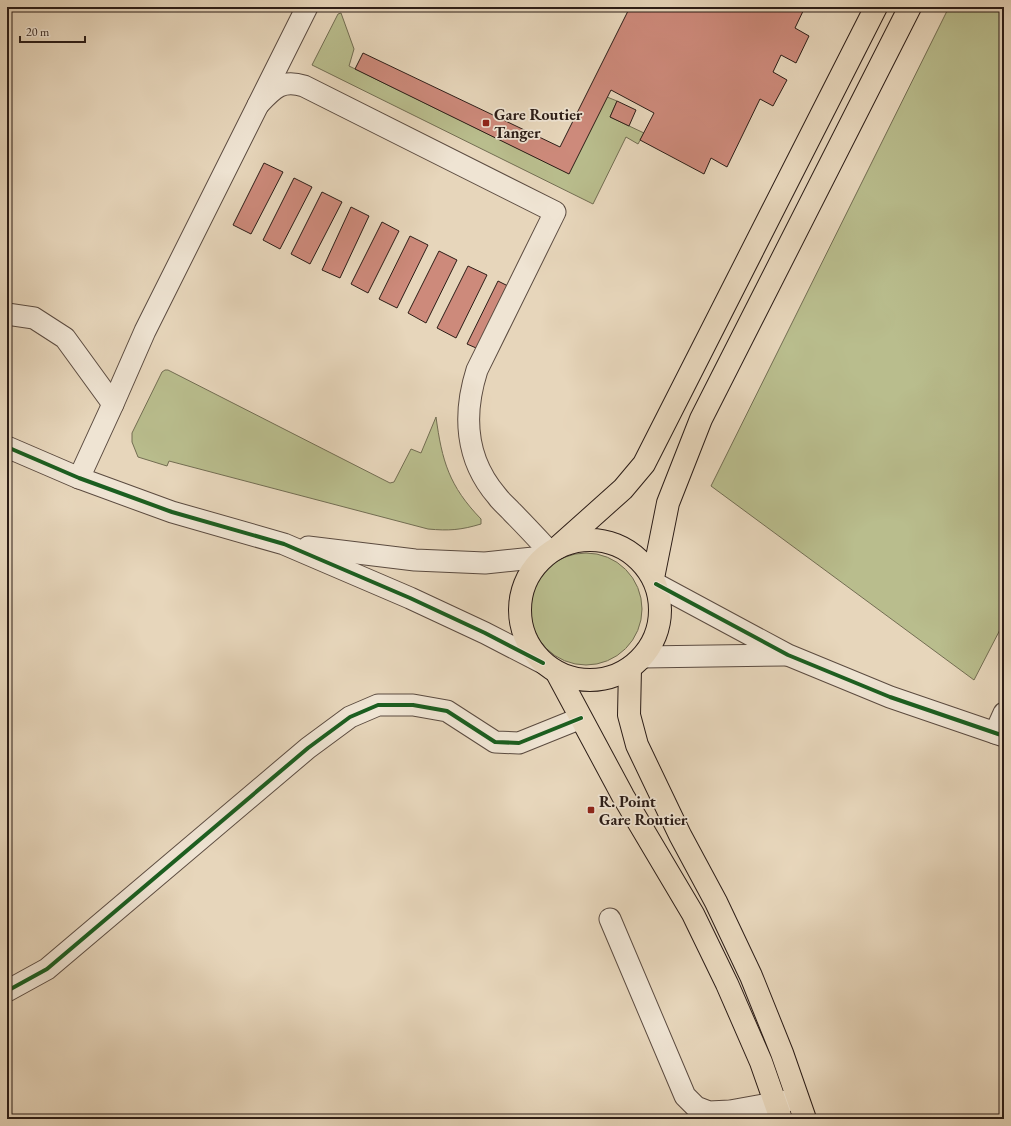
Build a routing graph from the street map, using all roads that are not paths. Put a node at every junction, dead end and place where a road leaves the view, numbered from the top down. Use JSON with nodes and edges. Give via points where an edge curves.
{"nodes":[{"id":1,"x":307,"y":7,"type":"edge"},
{"id":2,"x":876,"y":7,"type":"edge"},
{"id":3,"x":910,"y":7,"type":"edge"},
{"id":4,"x":258,"y":105,"type":"junction"},
{"id":5,"x":7,"y":314,"type":"edge"},
{"id":6,"x":113,"y":404,"type":"junction"},
{"id":7,"x":7,"y":447,"type":"edge"},
{"id":8,"x":79,"y":478,"type":"junction"},
{"id":9,"x":284,"y":544,"type":"junction"},
{"id":10,"x":550,"y":552,"type":"junction"},
{"id":11,"x":654,"y":581,"type":"junction"},
{"id":12,"x":788,"y":655,"type":"junction"},
{"id":13,"x":637,"y":663,"type":"junction"},
{"id":14,"x":550,"y":668,"type":"junction"},
{"id":15,"x":1004,"y":713,"type":"edge"},
{"id":16,"x":582,"y":718,"type":"junction"},
{"id":17,"x":999,"y":735,"type":"edge"},
{"id":18,"x":610,"y":919,"type":"dead end"},
{"id":19,"x":7,"y":990,"type":"edge"},
{"id":20,"x":802,"y":1109,"type":"edge"},
{"id":21,"x":779,"y":1111,"type":"edge"}],
"edges":[{"from":1,"to":4,"type":"street"},
{"from":2,"to":10,"type":"main road","via":[[644,464],[623,489]]},
{"from":3,"to":11,"type":"main road","via":[[701,419],[668,503]]},
{"from":4,"to":6,"type":"street","via":[[145,331]]},
{"from":4,"to":10,"type":"street","via":[[278,86],[304,86],[555,212],[477,370],[471,388],[468,414],[471,445],[486,481]]},
{"from":5,"to":6,"type":"street","via":[[34,318],[65,338]]},
{"from":6,"to":8,"type":"street"},
{"from":7,"to":8,"type":"street"},
{"from":8,"to":9,"type":"street","via":[[172,512]]},
{"from":9,"to":10,"type":"street","via":[[415,560],[485,563]]},
{"from":9,"to":14,"type":"street","via":[[410,598],[485,633]]},
{"from":10,"to":11,"type":"main road","via":[[578,540],[601,540],[622,547],[640,560]]},
{"from":10,"to":14,"type":"main road","via":[[524,585],[520,601],[520,619],[524,635]]},
{"from":11,"to":12,"type":"street"},
{"from":11,"to":13,"type":"main road","via":[[660,599],[661,615],[658,630],[652,644]]},
{"from":12,"to":13,"type":"street"},
{"from":12,"to":17,"type":"street","via":[[890,697]]},
{"from":13,"to":14,"type":"main road","via":[[623,673],[607,679],[590,681],[573,679]]},
{"from":13,"to":20,"type":"main road","via":[[629,716],[637,745],[750,976]]},
{"from":14,"to":16,"type":"main road"},
{"from":15,"to":17,"type":"street"},
{"from":16,"to":19,"type":"street","via":[[519,743],[495,742],[447,711],[413,705],[378,705],[350,717],[308,748],[47,969]]},
{"from":16,"to":21,"type":"main road","via":[[623,796],[694,914],[728,984]]},
{"from":18,"to":21,"type":"street","via":[[686,1096],[696,1107],[710,1112]]},
{"from":20,"to":21,"type":"street"}]}
